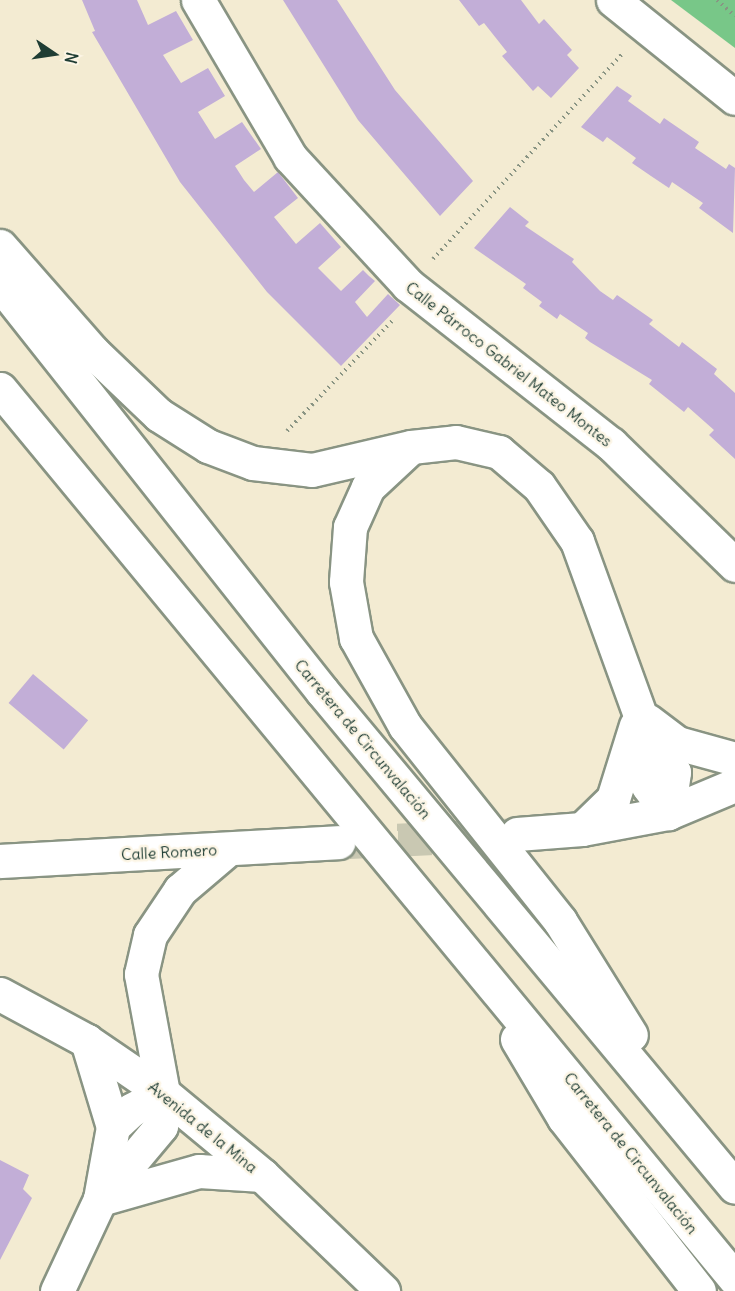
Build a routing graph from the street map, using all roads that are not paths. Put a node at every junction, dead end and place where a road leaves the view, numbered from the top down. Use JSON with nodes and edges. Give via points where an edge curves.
{"nodes":[{"id":1,"x":198,"y":0,"type":"edge"},
{"id":2,"x":614,"y":0,"type":"edge"},
{"id":3,"x":735,"y":98,"type":"edge"},
{"id":4,"x":0,"y":246,"type":"edge"},
{"id":5,"x":0,"y":284,"type":"edge"},
{"id":6,"x":0,"y":389,"type":"edge"},
{"id":7,"x":411,"y":447,"type":"junction"},
{"id":8,"x":735,"y":565,"type":"edge"},
{"id":9,"x":640,"y":715,"type":"junction"},
{"id":10,"x":735,"y":759,"type":"edge"},
{"id":11,"x":735,"y":785,"type":"edge"},
{"id":12,"x":668,"y":813,"type":"junction"},
{"id":13,"x":582,"y":829,"type":"junction"},
{"id":14,"x":517,"y":834,"type":"tunnel mouth"},
{"id":15,"x":338,"y":842,"type":"tunnel mouth"},
{"id":16,"x":228,"y":849,"type":"junction"},
{"id":17,"x":0,"y":861,"type":"edge"},
{"id":18,"x":468,"y":954,"type":"junction"},
{"id":19,"x":0,"y":994,"type":"edge"},
{"id":20,"x":87,"y":1041,"type":"junction"},
{"id":21,"x":164,"y":1092,"type":"junction"},
{"id":22,"x":113,"y":1127,"type":"junction"},
{"id":23,"x":695,"y":1138,"type":"junction"},
{"id":24,"x":261,"y":1175,"type":"junction"},
{"id":25,"x":735,"y":1187,"type":"edge"},
{"id":26,"x":100,"y":1199,"type":"junction"},
{"id":27,"x":735,"y":1279,"type":"edge"},
{"id":28,"x":57,"y":1291,"type":"edge"},
{"id":29,"x":383,"y":1291,"type":"edge"},
{"id":30,"x":699,"y":1291,"type":"edge"}],
"edges":[{"from":1,"to":8,"type":"main road","name":"Calle Párroco Gabriel Mateo Montes","via":[[290,157],[408,285],[612,444]]},
{"from":2,"to":3,"type":"main road","via":[[645,29]]},
{"from":4,"to":7,"type":"main road","via":[[102,360],[159,415],[208,446],[253,463],[312,470]]},
{"from":5,"to":23,"type":"main road","name":"Carretera de Circunvalación","via":[[322,691]]},
{"from":6,"to":18,"type":"main road","name":"Carretera de Circunvalación","via":[[321,782]]},
{"from":7,"to":9,"type":"main road","via":[[456,442],[499,452],[538,486],[577,541]]},
{"from":7,"to":23,"type":"main road","via":[[368,487],[350,527],[346,582],[356,638],[405,726],[560,921]]},
{"from":9,"to":10,"type":"main road","via":[[677,743]]},
{"from":9,"to":12,"type":"main road","via":[[648,786]]},
{"from":9,"to":13,"type":"main road","via":[[613,799]]},
{"from":11,"to":12,"type":"main road"},
{"from":12,"to":13,"type":"main road"},
{"from":13,"to":14,"type":"main road"},
{"from":15,"to":16,"type":"main road","name":"Calle Romero"},
{"from":16,"to":17,"type":"main road","name":"Calle Romero"},
{"from":16,"to":21,"type":"main road","via":[[180,890],[150,935],[141,974]]},
{"from":18,"to":27,"type":"main road","name":"Carretera de Circunvalación"},
{"from":18,"to":30,"type":"main road","via":[[564,1118]]},
{"from":19,"to":20,"type":"main road","name":"Avenida de la Mina"},
{"from":20,"to":21,"type":"main road","name":"Avenida de la Mina"},
{"from":20,"to":22,"type":"main road"},
{"from":21,"to":22,"type":"main road","via":[[131,1110]]},
{"from":21,"to":24,"type":"main road","name":"Avenida de la Mina"},
{"from":21,"to":26,"type":"main road","via":[[161,1126]]},
{"from":22,"to":26,"type":"main road"},
{"from":23,"to":25,"type":"main road","name":"Carretera de Circunvalación"},
{"from":24,"to":26,"type":"main road","via":[[199,1171]]},
{"from":24,"to":29,"type":"main road","name":"Avenida de la Mina"},
{"from":26,"to":28,"type":"main road"}]}
